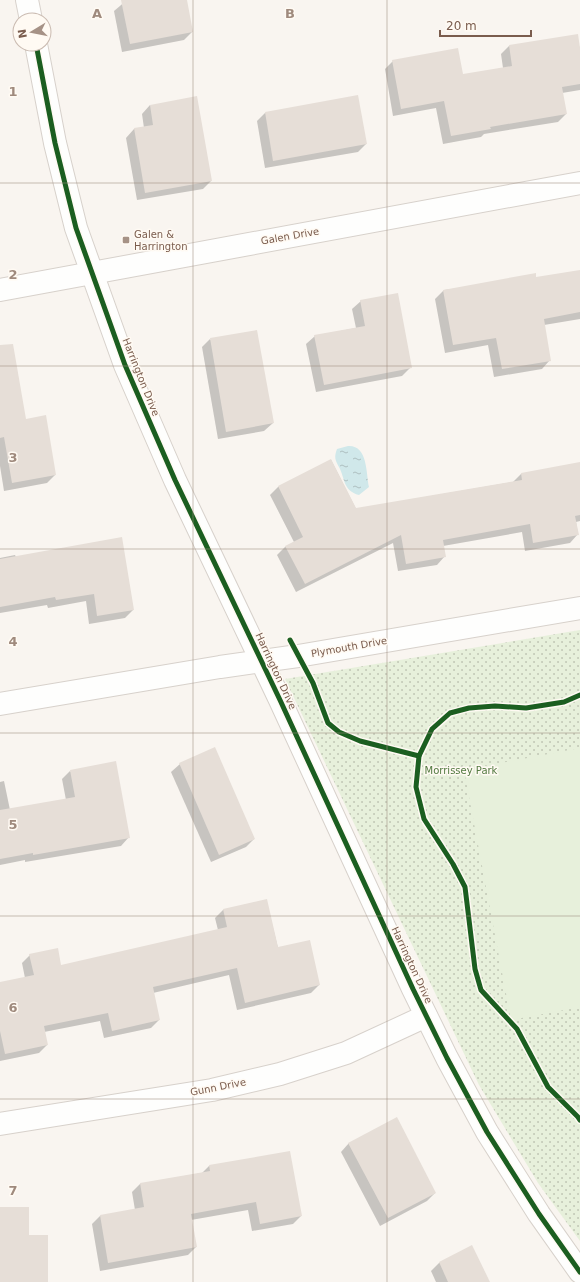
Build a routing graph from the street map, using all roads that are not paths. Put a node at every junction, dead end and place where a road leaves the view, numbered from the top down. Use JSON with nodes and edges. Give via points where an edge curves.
{"nodes":[{"id":1,"x":27,"y":0,"type":"edge"},
{"id":2,"x":29,"y":12,"type":"edge"},
{"id":3,"x":38,"y":52,"type":"edge"},
{"id":4,"x":580,"y":183,"type":"edge"},
{"id":5,"x":92,"y":273,"type":"junction"},
{"id":6,"x":0,"y":290,"type":"edge"},
{"id":7,"x":580,"y":608,"type":"edge"},
{"id":8,"x":261,"y":661,"type":"junction"},
{"id":9,"x":0,"y":704,"type":"edge"},
{"id":10,"x":426,"y":1016,"type":"junction"},
{"id":11,"x":0,"y":1124,"type":"edge"},
{"id":12,"x":580,"y":1272,"type":"edge"}],
"edges":[{"from":1,"to":2,"type":"street"},
{"from":3,"to":5,"type":"street","name":"Harrington Drive","via":[[55,143],[76,228]]},
{"from":4,"to":5,"type":"street","name":"Galen Drive"},
{"from":5,"to":6,"type":"street","name":"Galen Drive"},
{"from":5,"to":8,"type":"street","name":"Harrington Drive","via":[[125,365],[174,480]]},
{"from":7,"to":8,"type":"street","name":"Plymouth Drive"},
{"from":8,"to":9,"type":"street","name":"Plymouth Drive"},
{"from":8,"to":10,"type":"street","name":"Harrington Drive"},
{"from":10,"to":11,"type":"street","name":"Gunn Drive","via":[[346,1053],[280,1074],[212,1090]]},
{"from":10,"to":12,"type":"street","name":"Harrington Drive","via":[[487,1132],[539,1214]]}]}
